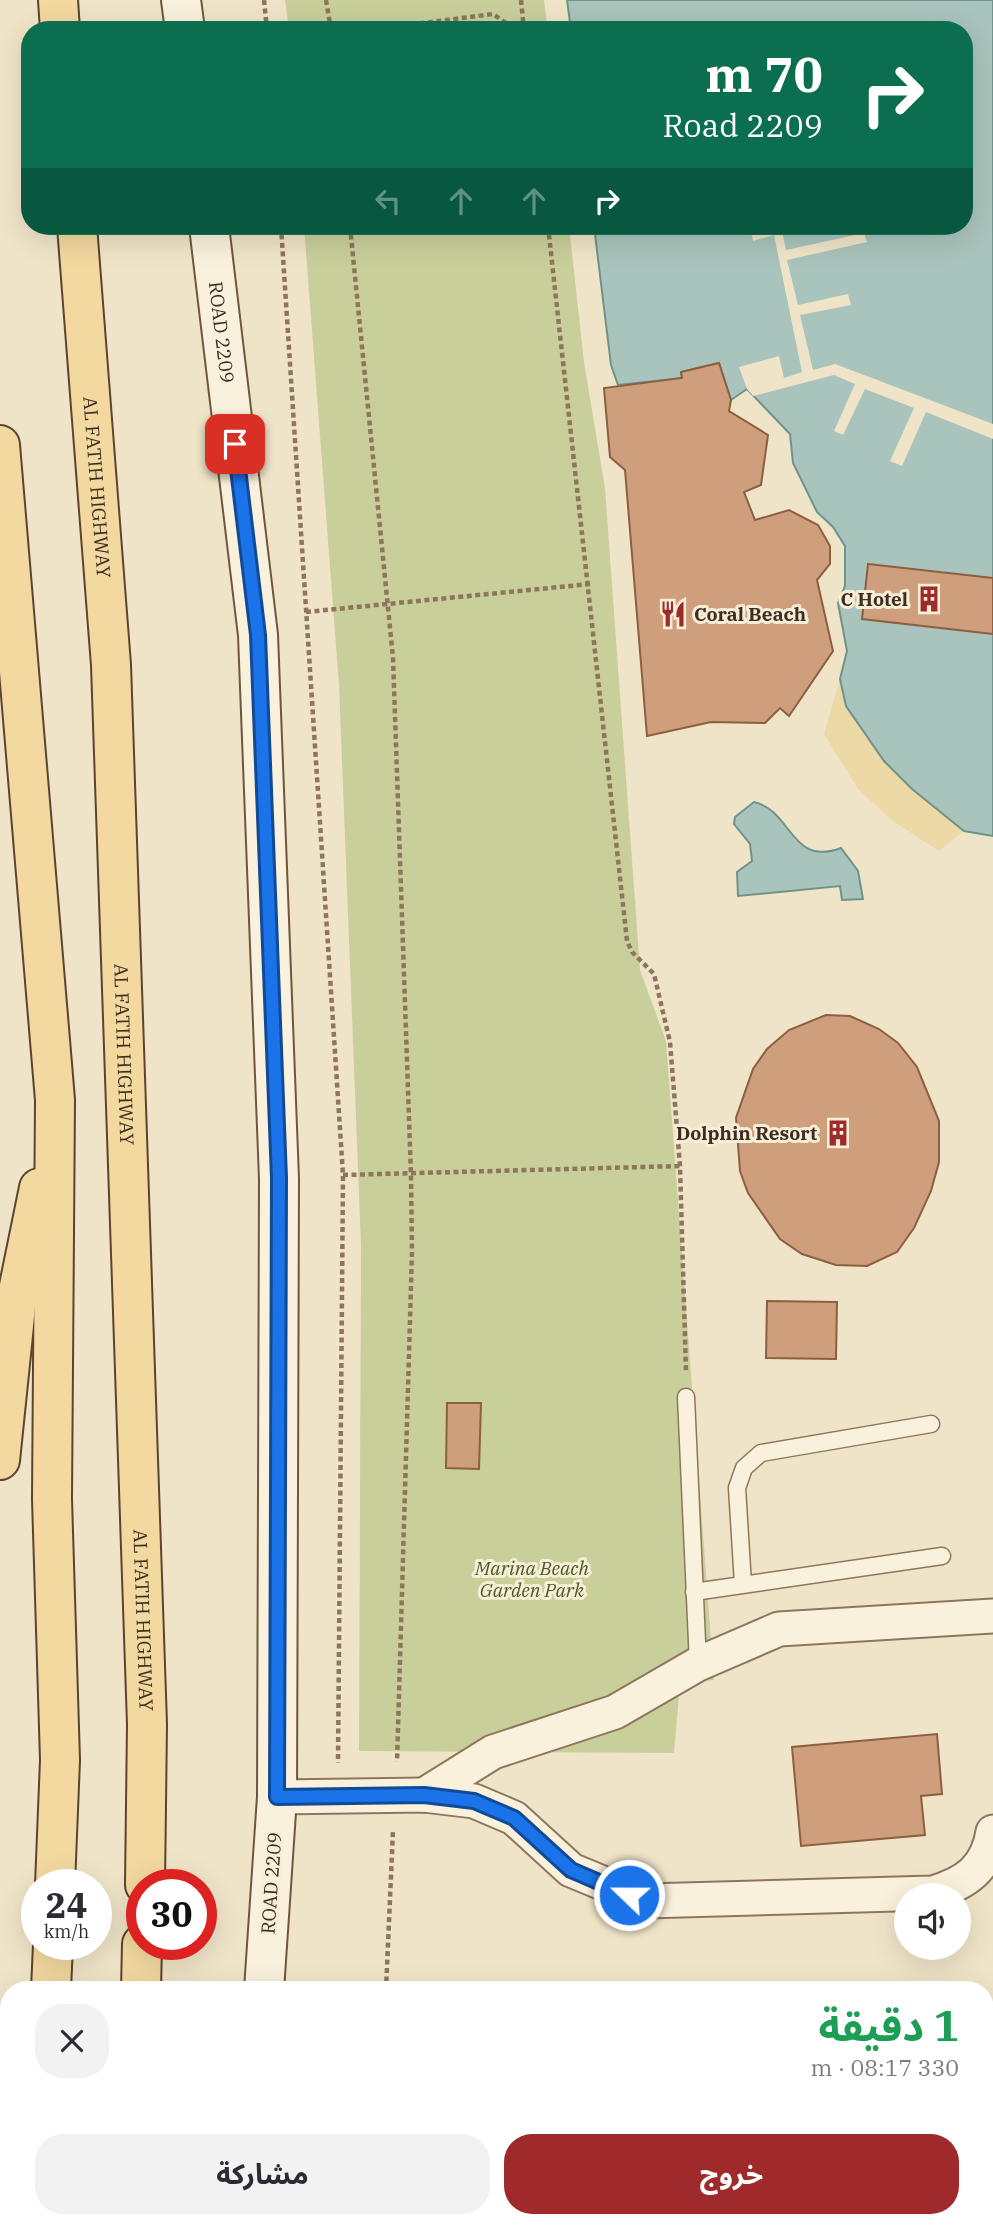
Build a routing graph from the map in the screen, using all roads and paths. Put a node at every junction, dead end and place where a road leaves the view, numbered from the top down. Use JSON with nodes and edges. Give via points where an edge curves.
{"nodes":[{"id":1,"x":58,"y":0,"type":"edge"},
{"id":2,"x":181,"y":0,"type":"edge"},
{"id":3,"x":264,"y":0,"type":"edge"},
{"id":4,"x":326,"y":0,"type":"edge"},
{"id":5,"x":520,"y":0,"type":"edge"},
{"id":6,"x":59,"y":21,"type":"edge"},
{"id":7,"x":184,"y":21,"type":"edge"},
{"id":8,"x":266,"y":21,"type":"edge"},
{"id":9,"x":330,"y":21,"type":"edge"},
{"id":10,"x":439,"y":21,"type":"edge"},
{"id":11,"x":503,"y":21,"type":"edge"},
{"id":12,"x":523,"y":21,"type":"edge"},
{"id":13,"x":79,"y":235,"type":"edge"},
{"id":14,"x":210,"y":235,"type":"edge"},
{"id":15,"x":282,"y":235,"type":"edge"},
{"id":16,"x":351,"y":235,"type":"edge"},
{"id":17,"x":549,"y":235,"type":"edge"},
{"id":18,"x":0,"y":445,"type":"edge"},
{"id":19,"x":590,"y":584,"type":"junction"},
{"id":20,"x":387,"y":604,"type":"junction"},
{"id":21,"x":306,"y":612,"type":"junction"},
{"id":22,"x":55,"y":1100,"type":"junction"},
{"id":23,"x":680,"y":1166,"type":"junction"},
{"id":24,"x":343,"y":1175,"type":"junction"},
{"id":25,"x":411,"y":1176,"type":"junction"},
{"id":26,"x":687,"y":1397,"type":"joint"},
{"id":27,"x":931,"y":1424,"type":"dead end"},
{"id":28,"x":0,"y":1460,"type":"edge"},
{"id":29,"x":942,"y":1556,"type":"dead end"},
{"id":30,"x":743,"y":1584,"type":"junction"},
{"id":31,"x":694,"y":1592,"type":"junction"},
{"id":32,"x":993,"y":1616,"type":"edge"},
{"id":33,"x":698,"y":1664,"type":"junction"},
{"id":34,"x":337,"y":1796,"type":"junction"},
{"id":35,"x":409,"y":1796,"type":"junction"},
{"id":36,"x":277,"y":1797,"type":"junction"},
{"id":37,"x":993,"y":1832,"type":"edge"},
{"id":38,"x":56,"y":1869,"type":"edge"},
{"id":39,"x":145,"y":1869,"type":"edge"},
{"id":40,"x":52,"y":1960,"type":"edge"},
{"id":41,"x":142,"y":1960,"type":"edge"},
{"id":42,"x":51,"y":1981,"type":"edge"},
{"id":43,"x":141,"y":1981,"type":"edge"},
{"id":44,"x":265,"y":1981,"type":"edge"},
{"id":45,"x":387,"y":1981,"type":"edge"}],
"edges":[{"from":1,"to":6,"type":"main road"},
{"from":2,"to":7,"type":"street"},
{"from":3,"to":8,"type":"path"},
{"from":4,"to":9,"type":"path"},
{"from":5,"to":12,"type":"path"},
{"from":10,"to":11,"type":"path","via":[[493,14]]},
{"from":13,"to":39,"type":"main road","name":"AL FATIH HIGHWAY","via":[[111,665],[147,1710]]},
{"from":14,"to":36,"type":"street","name":"ROAD 2209","via":[[258,635],[279,1178]]},
{"from":15,"to":21,"type":"path"},
{"from":16,"to":20,"type":"path"},
{"from":17,"to":19,"type":"path"},
{"from":18,"to":22,"type":"main road"},
{"from":19,"to":20,"type":"path"},
{"from":19,"to":23,"type":"path","via":[[628,941],[657,983],[670,1042]]},
{"from":20,"to":21,"type":"path"},
{"from":20,"to":25,"type":"path","via":[[393,658]]},
{"from":21,"to":24,"type":"path"},
{"from":22,"to":28,"type":"main road","via":[[17,1296]]},
{"from":22,"to":38,"type":"main road","via":[[52,1499],[60,1760]]},
{"from":23,"to":25,"type":"path"},
{"from":23,"to":26,"type":"path"},
{"from":24,"to":25,"type":"path"},
{"from":24,"to":34,"type":"path"},
{"from":25,"to":35,"type":"path"},
{"from":26,"to":31,"type":"lane"},
{"from":27,"to":30,"type":"lane","via":[[761,1453],[744,1468],[737,1488]]},
{"from":29,"to":30,"type":"lane"},
{"from":30,"to":31,"type":"lane"},
{"from":31,"to":33,"type":"lane"},
{"from":32,"to":33,"type":"street","via":[[779,1629]]},
{"from":33,"to":35,"type":"street","via":[[615,1712],[494,1752]]},
{"from":34,"to":35,"type":"street"},
{"from":34,"to":36,"type":"street"},
{"from":35,"to":37,"type":"street","via":[[474,1801],[514,1818],[571,1870],[646,1901],[933,1893],[963,1883],[991,1843]]},
{"from":35,"to":45,"type":"path"},
{"from":36,"to":44,"type":"street","name":"ROAD 2209"},
{"from":40,"to":42,"type":"main road"},
{"from":41,"to":43,"type":"main road"}]}
